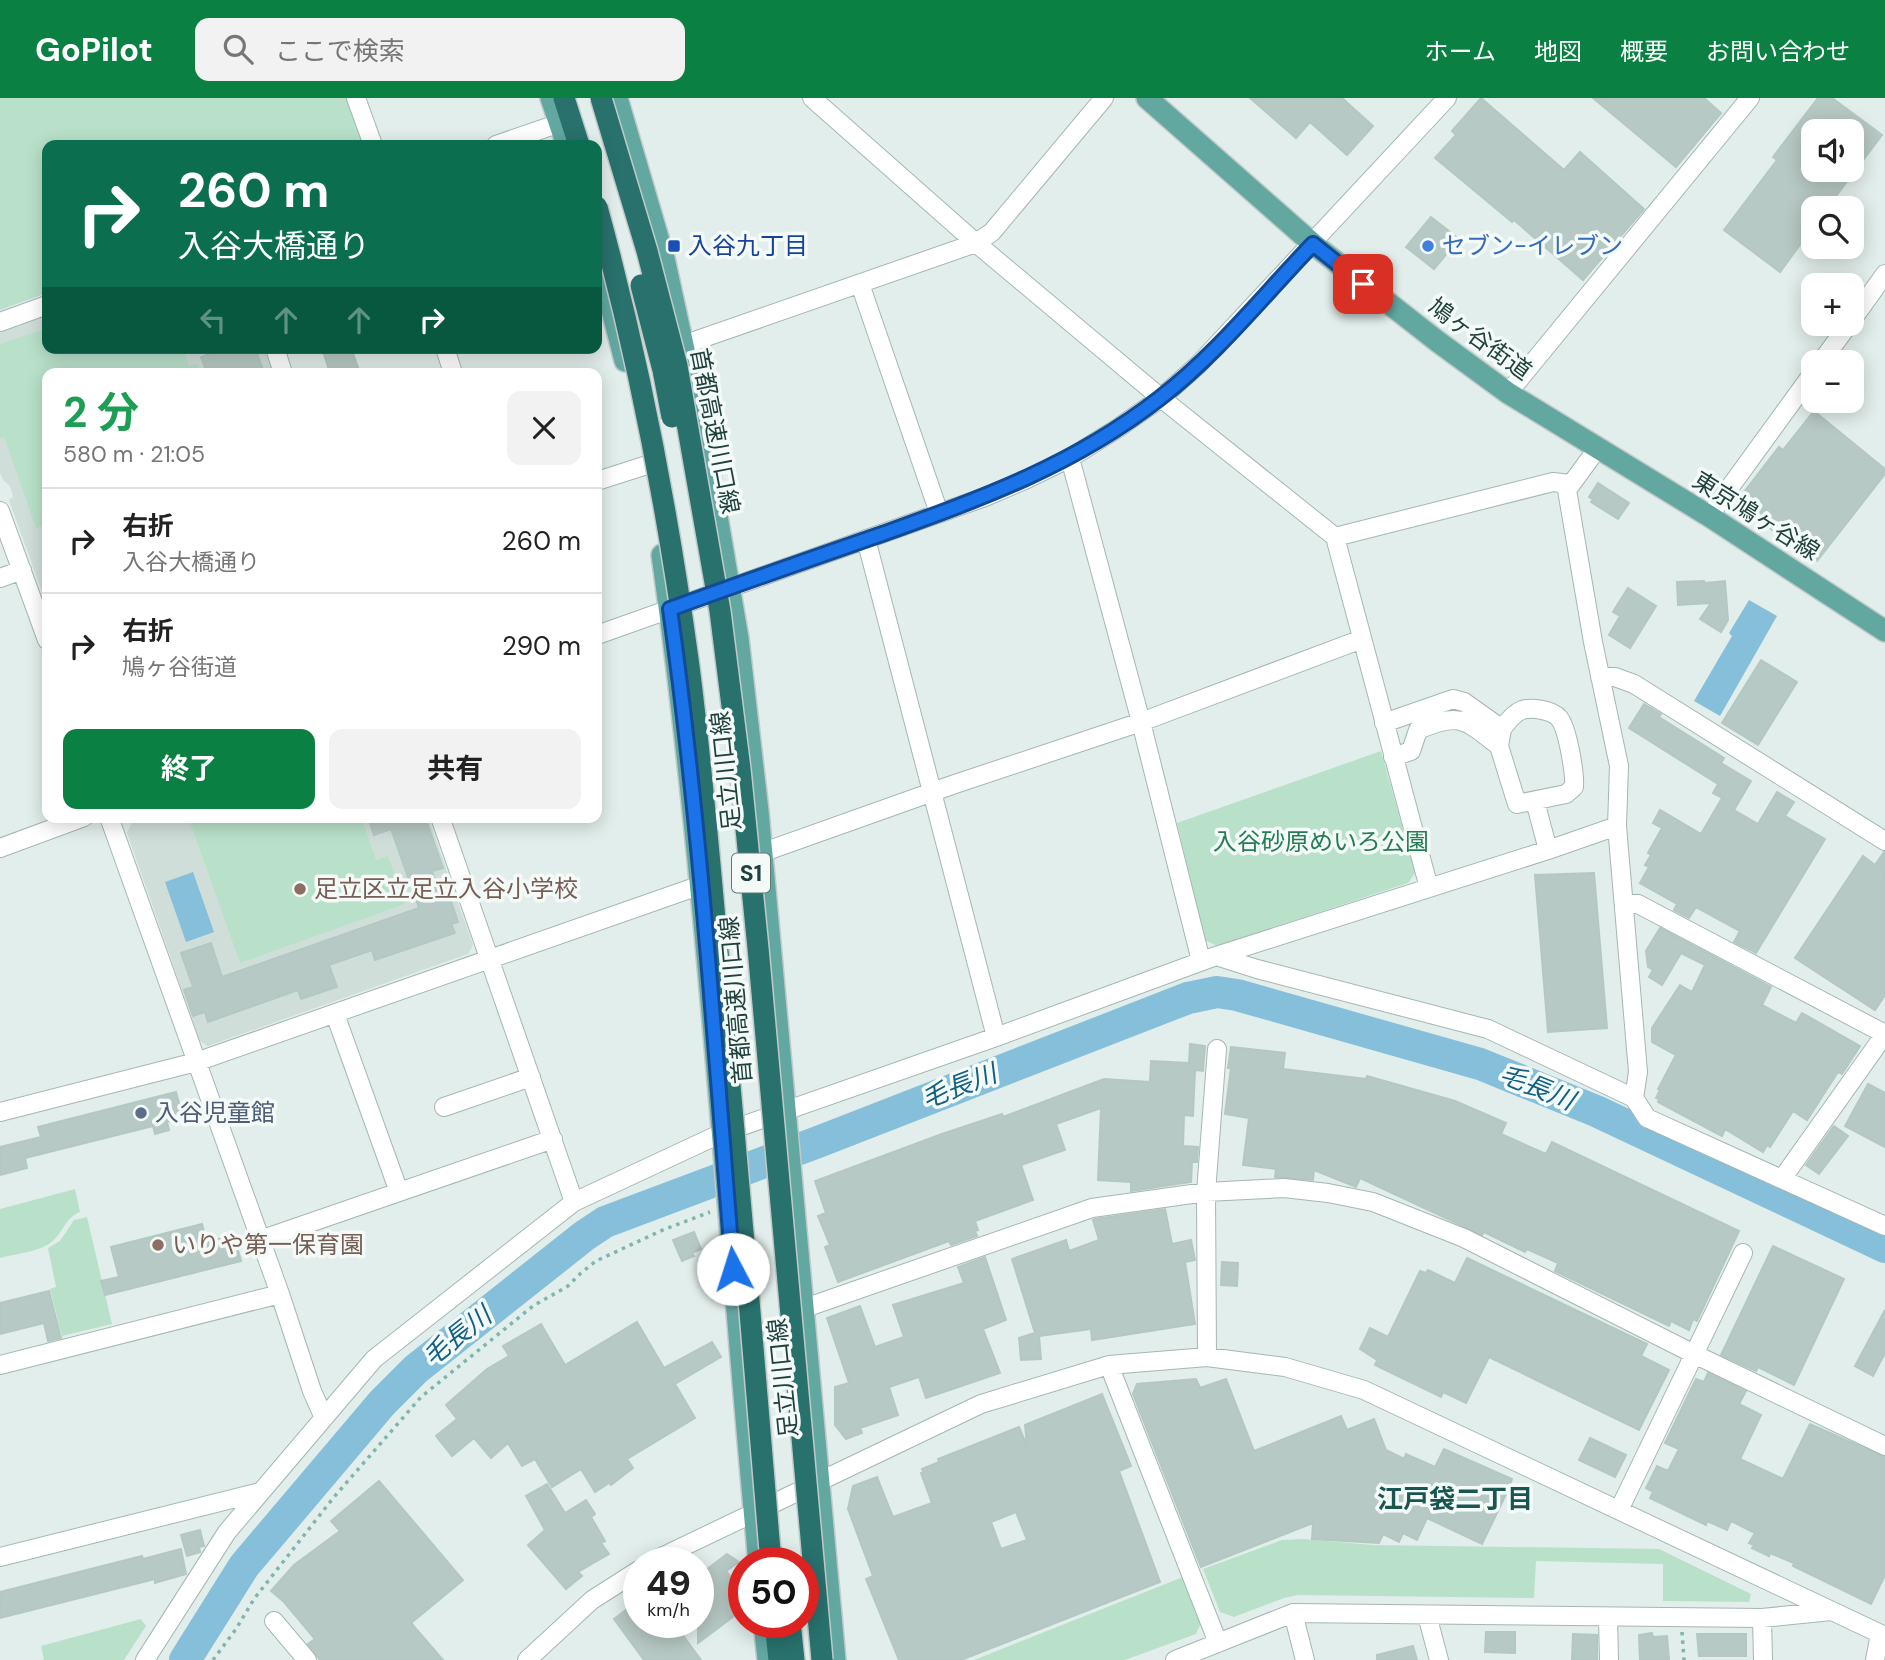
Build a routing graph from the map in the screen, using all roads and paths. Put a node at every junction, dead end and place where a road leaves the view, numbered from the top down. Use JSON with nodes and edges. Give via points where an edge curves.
{"nodes":[{"id":1,"x":356,"y":98,"type":"edge"},
{"id":2,"x":551,"y":98,"type":"edge"},
{"id":3,"x":564,"y":98,"type":"edge"},
{"id":4,"x":587,"y":98,"type":"edge"},
{"id":5,"x":601,"y":98,"type":"edge"},
{"id":6,"x":617,"y":98,"type":"edge"},
{"id":7,"x":812,"y":98,"type":"edge"},
{"id":8,"x":1104,"y":98,"type":"edge"},
{"id":9,"x":1447,"y":98,"type":"edge"},
{"id":10,"x":1750,"y":98,"type":"edge"},
{"id":11,"x":1153,"y":100,"type":"edge"},
{"id":12,"x":560,"y":123,"type":"junction"},
{"id":13,"x":371,"y":140,"type":"edge"},
{"id":14,"x":511,"y":140,"type":"edge"},
{"id":15,"x":565,"y":140,"type":"edge"},
{"id":16,"x":577,"y":140,"type":"edge"},
{"id":17,"x":599,"y":140,"type":"edge"},
{"id":18,"x":602,"y":149,"type":"edge"},
{"id":19,"x":602,"y":226,"type":"edge"},
{"id":20,"x":976,"y":243,"type":"junction"},
{"id":21,"x":1313,"y":244,"type":"junction"},
{"id":22,"x":602,"y":272,"type":"edge"},
{"id":23,"x":1885,"y":274,"type":"edge"},
{"id":24,"x":860,"y":284,"type":"junction"},
{"id":25,"x":1864,"y":303,"type":"edge"},
{"id":26,"x":42,"y":306,"type":"edge"},
{"id":27,"x":0,"y":322,"type":"edge"},
{"id":28,"x":683,"y":345,"type":"junction"},
{"id":29,"x":1801,"y":390,"type":"edge"},
{"id":30,"x":1508,"y":393,"type":"junction"},
{"id":31,"x":1161,"y":398,"type":"junction"},
{"id":32,"x":1597,"y":449,"type":"junction"},
{"id":33,"x":1070,"y":458,"type":"junction"},
{"id":34,"x":647,"y":465,"type":"junction"},
{"id":35,"x":602,"y":479,"type":"edge"},
{"id":36,"x":1570,"y":484,"type":"junction"},
{"id":37,"x":0,"y":511,"type":"edge"},
{"id":38,"x":939,"y":513,"type":"junction"},
{"id":39,"x":1709,"y":516,"type":"junction"},
{"id":40,"x":1335,"y":537,"type":"junction"},
{"id":41,"x":866,"y":539,"type":"junction"},
{"id":42,"x":22,"y":570,"type":"junction"},
{"id":43,"x":0,"y":578,"type":"edge"},
{"id":44,"x":730,"y":587,"type":"junction"},
{"id":45,"x":670,"y":609,"type":"junction"},
{"id":46,"x":42,"y":626,"type":"edge"},
{"id":47,"x":1885,"y":631,"type":"edge"},
{"id":48,"x":602,"y":633,"type":"edge"},
{"id":49,"x":1362,"y":639,"type":"junction"},
{"id":50,"x":1600,"y":677,"type":"junction"},
{"id":51,"x":1141,"y":722,"type":"junction"},
{"id":52,"x":1384,"y":723,"type":"junction"},
{"id":53,"x":1501,"y":737,"type":"junction"},
{"id":54,"x":1394,"y":757,"type":"junction"},
{"id":55,"x":932,"y":792,"type":"junction"},
{"id":56,"x":1535,"y":801,"type":"junction"},
{"id":57,"x":68,"y":823,"type":"edge"},
{"id":58,"x":111,"y":823,"type":"edge"},
{"id":59,"x":442,"y":823,"type":"edge"},
{"id":60,"x":1617,"y":826,"type":"junction"},
{"id":61,"x":1882,"y":833,"type":"edge"},
{"id":62,"x":0,"y":848,"type":"edge"},
{"id":63,"x":1548,"y":850,"type":"junction"},
{"id":64,"x":761,"y":853,"type":"junction"},
{"id":65,"x":701,"y":885,"type":"junction"},
{"id":66,"x":1429,"y":888,"type":"junction"},
{"id":67,"x":1624,"y":902,"type":"junction"},
{"id":68,"x":758,"y":948,"type":"junction"},
{"id":69,"x":1208,"y":958,"type":"junction"},
{"id":70,"x":491,"y":960,"type":"junction"},
{"id":71,"x":335,"y":1014,"type":"junction"},
{"id":72,"x":1885,"y":1034,"type":"edge"},
{"id":73,"x":996,"y":1037,"type":"junction"},
{"id":74,"x":1217,"y":1049,"type":"dead end"},
{"id":75,"x":196,"y":1062,"type":"junction"},
{"id":76,"x":531,"y":1077,"type":"junction"},
{"id":77,"x":1634,"y":1098,"type":"junction"},
{"id":78,"x":444,"y":1107,"type":"dead end"},
{"id":79,"x":0,"y":1112,"type":"edge"},
{"id":80,"x":785,"y":1112,"type":"junction"},
{"id":81,"x":722,"y":1133,"type":"junction"},
{"id":82,"x":552,"y":1139,"type":"junction"},
{"id":83,"x":1782,"y":1179,"type":"junction"},
{"id":84,"x":399,"y":1192,"type":"junction"},
{"id":85,"x":1206,"y":1192,"type":"junction"},
{"id":86,"x":574,"y":1202,"type":"junction"},
{"id":87,"x":712,"y":1212,"type":"dead end"},
{"id":88,"x":1885,"y":1226,"type":"edge"},
{"id":89,"x":744,"y":1238,"type":"junction"},
{"id":90,"x":260,"y":1240,"type":"junction"},
{"id":91,"x":1743,"y":1253,"type":"dead end"},
{"id":92,"x":280,"y":1294,"type":"junction"},
{"id":93,"x":802,"y":1309,"type":"junction"},
{"id":94,"x":1696,"y":1355,"type":"junction"},
{"id":95,"x":1207,"y":1357,"type":"junction"},
{"id":96,"x":0,"y":1365,"type":"edge"},
{"id":97,"x":1109,"y":1365,"type":"junction"},
{"id":98,"x":324,"y":1418,"type":"junction"},
{"id":99,"x":1885,"y":1446,"type":"edge"},
{"id":100,"x":820,"y":1481,"type":"junction"},
{"id":101,"x":260,"y":1492,"type":"junction"},
{"id":102,"x":1619,"y":1510,"type":"junction"},
{"id":103,"x":754,"y":1512,"type":"junction"},
{"id":104,"x":682,"y":1547,"type":"edge"},
{"id":105,"x":757,"y":1547,"type":"edge"},
{"id":106,"x":770,"y":1547,"type":"edge"},
{"id":107,"x":782,"y":1547,"type":"edge"},
{"id":108,"x":0,"y":1557,"type":"edge"},
{"id":109,"x":623,"y":1580,"type":"edge"},
{"id":110,"x":1831,"y":1611,"type":"junction"},
{"id":111,"x":1293,"y":1614,"type":"junction"},
{"id":112,"x":1427,"y":1615,"type":"junction"},
{"id":113,"x":1608,"y":1617,"type":"junction"},
{"id":114,"x":1762,"y":1618,"type":"junction"},
{"id":115,"x":274,"y":1621,"type":"dead end"},
{"id":116,"x":1682,"y":1627,"type":"dead end"},
{"id":117,"x":1882,"y":1635,"type":"edge"},
{"id":118,"x":766,"y":1638,"type":"edge"},
{"id":119,"x":777,"y":1638,"type":"edge"},
{"id":120,"x":792,"y":1638,"type":"edge"},
{"id":121,"x":1218,"y":1643,"type":"junction"},
{"id":122,"x":145,"y":1660,"type":"edge"},
{"id":123,"x":213,"y":1660,"type":"edge"},
{"id":124,"x":307,"y":1660,"type":"edge"},
{"id":125,"x":527,"y":1660,"type":"edge"},
{"id":126,"x":768,"y":1660,"type":"edge"},
{"id":127,"x":779,"y":1660,"type":"edge"},
{"id":128,"x":794,"y":1660,"type":"edge"},
{"id":129,"x":822,"y":1660,"type":"edge"},
{"id":130,"x":835,"y":1660,"type":"edge"},
{"id":131,"x":1175,"y":1660,"type":"edge"},
{"id":132,"x":1305,"y":1660,"type":"edge"},
{"id":133,"x":1439,"y":1660,"type":"edge"},
{"id":134,"x":1609,"y":1660,"type":"edge"},
{"id":135,"x":1684,"y":1660,"type":"edge"},
{"id":136,"x":1763,"y":1660,"type":"edge"},
{"id":137,"x":1875,"y":1660,"type":"edge"}],
"edges":[{"from":1,"to":13,"type":"street"},
{"from":2,"to":12,"type":"main road"},
{"from":3,"to":16,"type":"highway"},
{"from":4,"to":17,"type":"highway","bridge":true},
{"from":5,"to":68,"type":"highway","name":"首都高速川口線","number":"S1","bridge":true,"via":[[677,366],[698,473],[734,717]]},
{"from":6,"to":28,"type":"main road","name":"足立川口線","via":[[664,258]]},
{"from":7,"to":20,"type":"street"},
{"from":8,"to":20,"type":"street","via":[[992,232]]},
{"from":9,"to":21,"type":"street"},
{"from":10,"to":30,"type":"street"},
{"from":11,"to":21,"type":"main road","name":"鳩ヶ谷街道"},
{"from":12,"to":14,"type":"street"},
{"from":12,"to":15,"type":"main road"},
{"from":18,"to":68,"type":"highway","bridge":true,"via":[[663,370],[715,653]]},
{"from":19,"to":89,"type":"highway","name":"首都高速川口線","number":"S1","bridge":true,"via":[[646,409],[688,662]]},
{"from":20,"to":24,"type":"street"},
{"from":20,"to":31,"type":"street"},
{"from":21,"to":30,"type":"main road","name":"鳩ヶ谷街道"},
{"from":21,"to":31,"type":"street"},
{"from":22,"to":34,"type":"main road","name":"足立川口線"},
{"from":23,"to":25,"type":"street"},
{"from":24,"to":28,"type":"street"},
{"from":24,"to":38,"type":"street"},
{"from":26,"to":27,"type":"street"},
{"from":28,"to":44,"type":"main road","name":"足立川口線"},
{"from":29,"to":39,"type":"street"},
{"from":30,"to":32,"type":"main road","name":"鳩ヶ谷街道"},
{"from":31,"to":33,"type":"street"},
{"from":31,"to":40,"type":"street"},
{"from":32,"to":36,"type":"street"},
{"from":32,"to":39,"type":"main road","name":"東京鳩ヶ谷線"},
{"from":33,"to":38,"type":"street"},
{"from":33,"to":51,"type":"street"},
{"from":34,"to":35,"type":"street"},
{"from":34,"to":45,"type":"main road","name":"足立川口線"},
{"from":36,"to":40,"type":"street","via":[[1553,482]]},
{"from":36,"to":50,"type":"street","via":[[1567,500]]},
{"from":37,"to":42,"type":"street"},
{"from":38,"to":41,"type":"street"},
{"from":39,"to":47,"type":"main road","name":"東京鳩ヶ谷線"},
{"from":40,"to":49,"type":"street"},
{"from":41,"to":44,"type":"street"},
{"from":41,"to":55,"type":"street"},
{"from":42,"to":43,"type":"street"},
{"from":42,"to":46,"type":"street"},
{"from":44,"to":45,"type":"street"},
{"from":44,"to":64,"type":"main road","name":"足立川口線"},
{"from":45,"to":48,"type":"street"},
{"from":45,"to":65,"type":"main road","name":"足立川口線"},
{"from":49,"to":51,"type":"street"},
{"from":49,"to":52,"type":"street"},
{"from":50,"to":60,"type":"street","via":[[1619,766]]},
{"from":50,"to":61,"type":"street","via":[[1633,684]]},
{"from":51,"to":55,"type":"street"},
{"from":51,"to":69,"type":"street"},
{"from":52,"to":53,"type":"street","via":[[1453,699],[1464,702]]},
{"from":52,"to":54,"type":"street"},
{"from":53,"to":54,"type":"street","via":[[1451,718],[1418,730],[1411,751]]},
{"from":53,"to":56,"type":"street","via":[[1517,804]]},
{"from":53,"to":56,"type":"street","via":[[1509,720],[1523,710],[1545,710],[1559,718],[1575,775],[1574,788]]},
{"from":54,"to":66,"type":"street"},
{"from":55,"to":64,"type":"street"},
{"from":55,"to":73,"type":"street"},
{"from":56,"to":63,"type":"street"},
{"from":57,"to":62,"type":"street"},
{"from":58,"to":75,"type":"street"},
{"from":59,"to":70,"type":"street"},
{"from":60,"to":63,"type":"street"},
{"from":60,"to":67,"type":"street"},
{"from":63,"to":66,"type":"street"},
{"from":64,"to":80,"type":"main road","name":"足立川口線"},
{"from":65,"to":70,"type":"street"},
{"from":65,"to":81,"type":"main road","name":"足立川口線"},
{"from":66,"to":69,"type":"street"},
{"from":67,"to":72,"type":"street","via":[[1638,904]]},
{"from":67,"to":77,"type":"street","via":[[1638,1073]]},
{"from":68,"to":129,"type":"highway","name":"首都高速川口線","number":"S1","bridge":true},
{"from":69,"to":73,"type":"street"},
{"from":69,"to":77,"type":"street","via":[[1488,1029]]},
{"from":70,"to":71,"type":"street"},
{"from":70,"to":76,"type":"street"},
{"from":71,"to":75,"type":"street"},
{"from":71,"to":84,"type":"street"},
{"from":72,"to":83,"type":"street"},
{"from":73,"to":80,"type":"street"},
{"from":74,"to":85,"type":"street"},
{"from":75,"to":79,"type":"street"},
{"from":75,"to":90,"type":"street"},
{"from":76,"to":78,"type":"street"},
{"from":76,"to":82,"type":"street"},
{"from":77,"to":83,"type":"street","via":[[1647,1118]]},
{"from":80,"to":81,"type":"street"},
{"from":80,"to":93,"type":"main road","name":"足立川口線"},
{"from":81,"to":86,"type":"street"},
{"from":81,"to":103,"type":"main road","name":"足立川口線"},
{"from":82,"to":84,"type":"street"},
{"from":82,"to":86,"type":"street"},
{"from":83,"to":88,"type":"street"},
{"from":84,"to":90,"type":"street"},
{"from":85,"to":93,"type":"street","via":[[1092,1208]]},
{"from":85,"to":94,"type":"street","via":[[1283,1188],[1373,1202],[1464,1238]]},
{"from":85,"to":95,"type":"street"},
{"from":86,"to":98,"type":"street","via":[[374,1359]]},
{"from":87,"to":123,"type":"path","via":[[596,1261],[421,1397],[334,1497]]},
{"from":89,"to":106,"type":"highway","name":"首都高速川口線","number":"S1","bridge":true},
{"from":89,"to":107,"type":"highway","bridge":true,"via":[[771,1427]]},
{"from":90,"to":92,"type":"street"},
{"from":91,"to":94,"type":"street"},
{"from":92,"to":96,"type":"street"},
{"from":92,"to":98,"type":"street"},
{"from":93,"to":100,"type":"main road","name":"足立川口線"},
{"from":94,"to":99,"type":"street"},
{"from":94,"to":102,"type":"street"},
{"from":95,"to":97,"type":"street"},
{"from":95,"to":102,"type":"street","via":[[1284,1367],[1364,1390]]},
{"from":97,"to":100,"type":"street","via":[[981,1404]]},
{"from":97,"to":121,"type":"street"},
{"from":98,"to":101,"type":"street"},
{"from":100,"to":103,"type":"street"},
{"from":100,"to":130,"type":"main road","name":"足立川口線"},
{"from":101,"to":108,"type":"street"},
{"from":101,"to":122,"type":"street","via":[[227,1532]]},
{"from":102,"to":110,"type":"street"},
{"from":103,"to":104,"type":"street"},
{"from":103,"to":105,"type":"main road","name":"足立川口線"},
{"from":109,"to":125,"type":"street","via":[[592,1600]]},
{"from":110,"to":114,"type":"street"},
{"from":110,"to":117,"type":"street"},
{"from":111,"to":112,"type":"street"},
{"from":111,"to":121,"type":"street"},
{"from":111,"to":132,"type":"street"},
{"from":112,"to":113,"type":"street"},
{"from":112,"to":133,"type":"street"},
{"from":113,"to":114,"type":"street"},
{"from":113,"to":134,"type":"street"},
{"from":114,"to":136,"type":"street"},
{"from":115,"to":124,"type":"street"},
{"from":116,"to":135,"type":"path"},
{"from":117,"to":137,"type":"street"},
{"from":118,"to":126,"type":"main road"},
{"from":119,"to":127,"type":"highway"},
{"from":120,"to":128,"type":"highway"},
{"from":121,"to":131,"type":"street"}]}
